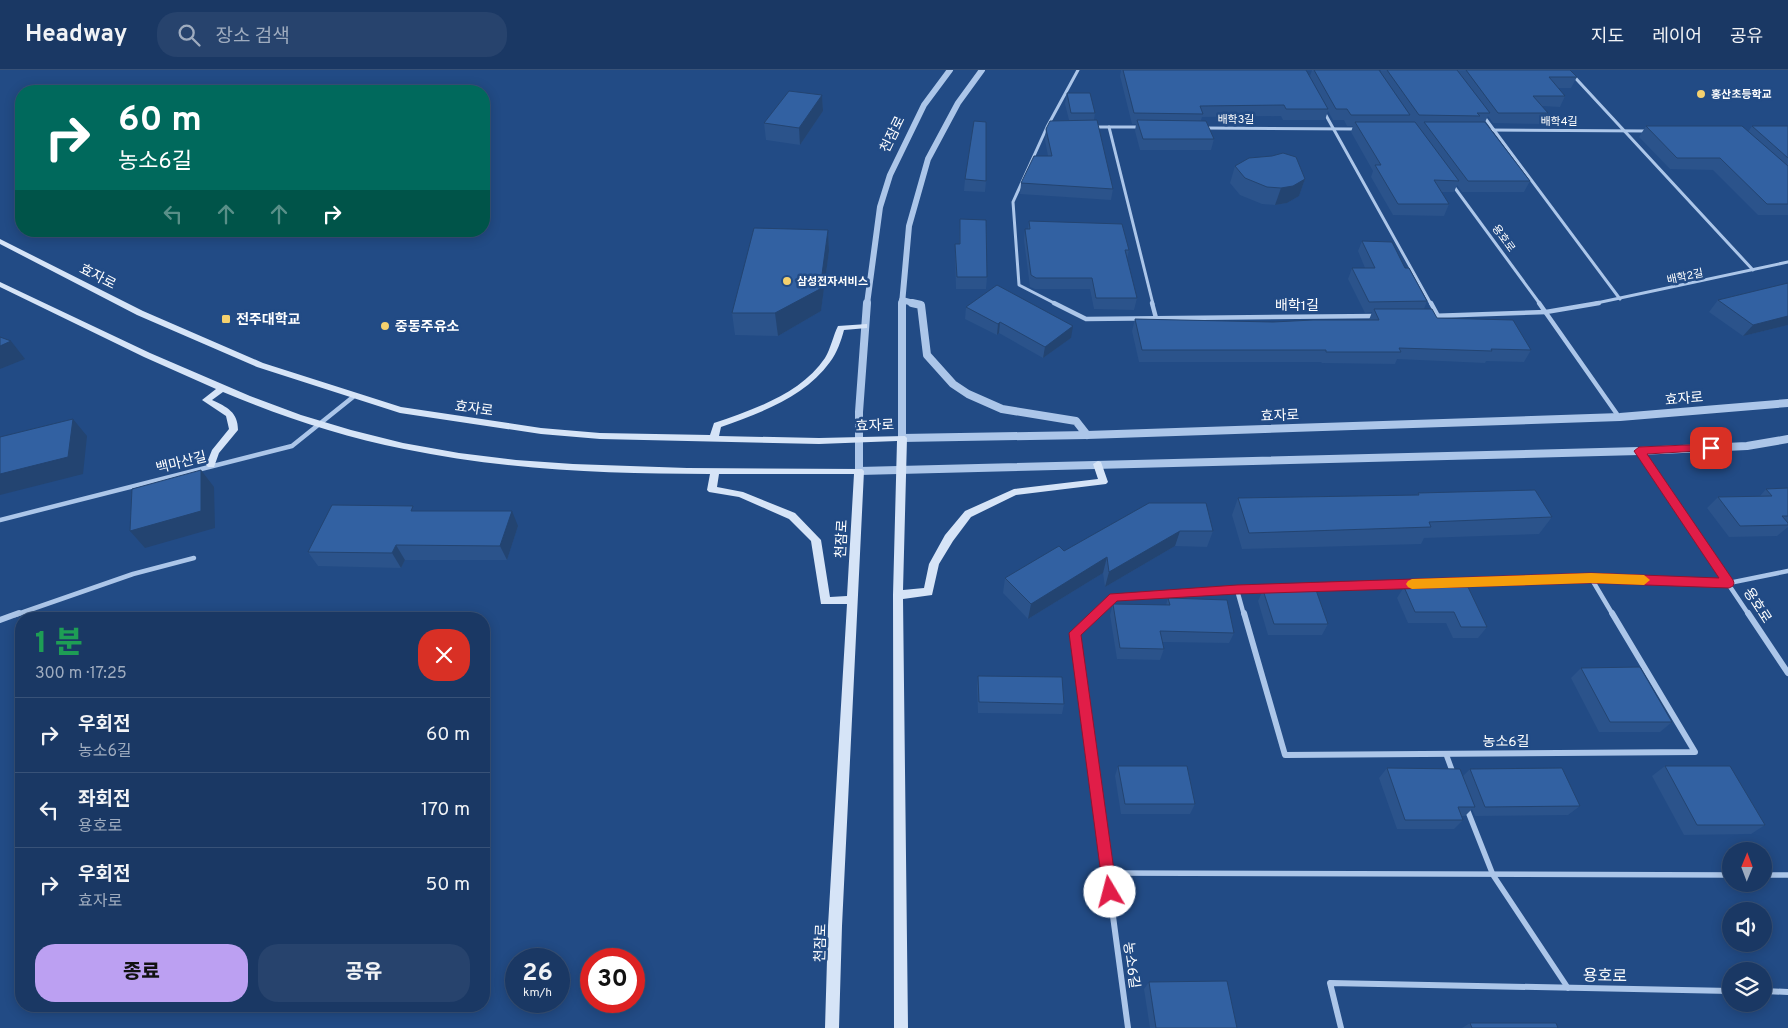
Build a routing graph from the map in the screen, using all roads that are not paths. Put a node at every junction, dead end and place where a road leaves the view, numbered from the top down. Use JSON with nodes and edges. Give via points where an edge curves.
{"nodes":[{"id":1,"x":950,"y":70,"type":"edge"},
{"id":2,"x":982,"y":70,"type":"edge"},
{"id":3,"x":1078,"y":70,"type":"edge"},
{"id":4,"x":1568,"y":70,"type":"edge"},
{"id":5,"x":1320,"y":104,"type":"edge"},
{"id":6,"x":1482,"y":114,"type":"edge"},
{"id":7,"x":1046,"y":127,"type":"junction"},
{"id":8,"x":1055,"y":127,"type":"edge"},
{"id":9,"x":1091,"y":127,"type":"edge"},
{"id":10,"x":1109,"y":127,"type":"junction"},
{"id":11,"x":1148,"y":127,"type":"edge"},
{"id":12,"x":1196,"y":128,"type":"edge"},
{"id":13,"x":1333,"y":128,"type":"junction"},
{"id":14,"x":1362,"y":129,"type":"edge"},
{"id":15,"x":1484,"y":130,"type":"edge"},
{"id":16,"x":1493,"y":130,"type":"junction"},
{"id":17,"x":1624,"y":130,"type":"junction"},
{"id":18,"x":1651,"y":131,"type":"edge"},
{"id":19,"x":1447,"y":177,"type":"edge"},
{"id":20,"x":0,"y":241,"type":"edge"},
{"id":21,"x":1788,"y":262,"type":"edge"},
{"id":22,"x":1753,"y":270,"type":"junction"},
{"id":23,"x":0,"y":284,"type":"edge"},
{"id":24,"x":902,"y":300,"type":"junction"},
{"id":25,"x":1620,"y":300,"type":"junction"},
{"id":26,"x":1546,"y":312,"type":"junction"},
{"id":27,"x":1379,"y":316,"type":"edge"},
{"id":28,"x":1428,"y":316,"type":"edge"},
{"id":29,"x":1438,"y":316,"type":"junction"},
{"id":30,"x":1156,"y":318,"type":"junction"},
{"id":31,"x":864,"y":326,"type":"junction"},
{"id":32,"x":221,"y":389,"type":"junction"},
{"id":33,"x":353,"y":397,"type":"junction"},
{"id":34,"x":1788,"y":403,"type":"edge"},
{"id":35,"x":1620,"y":417,"type":"junction"},
{"id":36,"x":320,"y":423,"type":"junction"},
{"id":37,"x":1087,"y":435,"type":"junction"},
{"id":38,"x":714,"y":437,"type":"junction"},
{"id":39,"x":902,"y":438,"type":"junction"},
{"id":40,"x":1788,"y":439,"type":"edge"},
{"id":41,"x":860,"y":440,"type":"junction"},
{"id":42,"x":1639,"y":451,"type":"junction"},
{"id":43,"x":1098,"y":464,"type":"junction"},
{"id":44,"x":210,"y":465,"type":"junction"},
{"id":45,"x":902,"y":470,"type":"junction"},
{"id":46,"x":859,"y":471,"type":"junction"},
{"id":47,"x":715,"y":472,"type":"junction"},
{"id":48,"x":0,"y":520,"type":"edge"},
{"id":49,"x":194,"y":558,"type":"dead end"},
{"id":50,"x":1788,"y":571,"type":"edge"},
{"id":51,"x":1591,"y":578,"type":"junction"},
{"id":52,"x":1729,"y":583,"type":"junction"},
{"id":53,"x":1237,"y":590,"type":"junction"},
{"id":54,"x":898,"y":595,"type":"junction"},
{"id":55,"x":852,"y":600,"type":"junction"},
{"id":56,"x":23,"y":612,"type":"edge"},
{"id":57,"x":15,"y":615,"type":"edge"},
{"id":58,"x":0,"y":620,"type":"edge"},
{"id":59,"x":1788,"y":673,"type":"edge"},
{"id":60,"x":1446,"y":754,"type":"junction"},
{"id":61,"x":1456,"y":780,"type":"edge"},
{"id":62,"x":1466,"y":806,"type":"edge"},
{"id":63,"x":1107,"y":873,"type":"junction"},
{"id":64,"x":1493,"y":875,"type":"junction"},
{"id":65,"x":1722,"y":875,"type":"edge"},
{"id":66,"x":1772,"y":875,"type":"edge"},
{"id":67,"x":1788,"y":876,"type":"edge"},
{"id":68,"x":1568,"y":988,"type":"junction"},
{"id":69,"x":1722,"y":990,"type":"edge"},
{"id":70,"x":1772,"y":991,"type":"edge"},
{"id":71,"x":1788,"y":992,"type":"edge"},
{"id":72,"x":832,"y":1028,"type":"edge"},
{"id":73,"x":901,"y":1028,"type":"edge"},
{"id":74,"x":1128,"y":1028,"type":"edge"},
{"id":75,"x":1341,"y":1028,"type":"edge"}],
"edges":[{"from":1,"to":31,"type":"street","name":"천잠로","via":[[924,105],[890,174],[880,206]]},
{"from":2,"to":24,"type":"street","via":[[958,102],[928,160],[909,226]]},
{"from":3,"to":7,"type":"street"},
{"from":4,"to":17,"type":"street"},
{"from":5,"to":13,"type":"street"},
{"from":6,"to":16,"type":"street"},
{"from":7,"to":8,"type":"street"},
{"from":7,"to":30,"type":"street","name":"배학1길","via":[[1013,202],[1019,285],[1086,319]]},
{"from":9,"to":10,"type":"street"},
{"from":10,"to":11,"type":"street"},
{"from":10,"to":30,"type":"street"},
{"from":12,"to":13,"type":"street","name":"배학3길"},
{"from":13,"to":14,"type":"street","name":"배학3길"},
{"from":13,"to":29,"type":"street"},
{"from":15,"to":16,"type":"street","name":"배학4길"},
{"from":16,"to":17,"type":"street","name":"배학4길"},
{"from":16,"to":25,"type":"street"},
{"from":17,"to":18,"type":"street","name":"배학4길"},
{"from":17,"to":22,"type":"street"},
{"from":19,"to":26,"type":"street","name":"용호로"},
{"from":20,"to":33,"type":"main road","name":"효자로","via":[[140,313],[260,365]]},
{"from":21,"to":22,"type":"street","name":"배학2길"},
{"from":22,"to":25,"type":"street","name":"배학2길"},
{"from":23,"to":32,"type":"main road"},
{"from":24,"to":37,"type":"street","via":[[921,305],[927,354],[964,394],[983,404],[1026,415],[1076,421]]},
{"from":24,"to":39,"type":"street"},
{"from":25,"to":26,"type":"street","name":"배학2길"},
{"from":26,"to":29,"type":"street"},
{"from":26,"to":35,"type":"street","name":"용호로"},
{"from":27,"to":30,"type":"street","name":"배학1길"},
{"from":28,"to":29,"type":"street"},
{"from":31,"to":38,"type":"main road","via":[[841,328],[826,362],[808,379],[752,413],[717,425]]},
{"from":31,"to":41,"type":"street","name":"천잠로"},
{"from":32,"to":36,"type":"main road"},
{"from":32,"to":44,"type":"main road","via":[[206,400],[231,414],[234,430],[215,452]]},
{"from":33,"to":36,"type":"street","name":"백마산길"},
{"from":33,"to":38,"type":"main road","name":"효자로","via":[[400,410],[541,431],[626,437]]},
{"from":34,"to":35,"type":"street","name":"효자로"},
{"from":35,"to":37,"type":"street","name":"효자로"},
{"from":36,"to":44,"type":"street","name":"백마산길","via":[[292,446]]},
{"from":36,"to":47,"type":"main road","via":[[401,446],[461,457],[563,468]]},
{"from":37,"to":39,"type":"street","name":"효자로"},
{"from":38,"to":41,"type":"main road","name":"효자로"},
{"from":39,"to":41,"type":"main road","name":"효자로"},
{"from":39,"to":45,"type":"main road"},
{"from":40,"to":42,"type":"street","via":[[1747,446]]},
{"from":41,"to":46,"type":"street","name":"천잠로"},
{"from":42,"to":43,"type":"street"},
{"from":42,"to":52,"type":"street","name":"용호로"},
{"from":43,"to":45,"type":"street"},
{"from":43,"to":54,"type":"main road","via":[[1103,482],[1014,492],[968,514],[948,538],[934,564],[928,592]]},
{"from":44,"to":48,"type":"street","name":"백마산길"},
{"from":45,"to":46,"type":"street"},
{"from":45,"to":54,"type":"main road"},
{"from":46,"to":47,"type":"main road"},
{"from":46,"to":55,"type":"main road","name":"천잠로"},
{"from":47,"to":55,"type":"main road","via":[[712,490],[740,494],[792,516],[816,540],[826,601]]},
{"from":49,"to":56,"type":"street","via":[[134,574]]},
{"from":50,"to":52,"type":"street","name":"농소6길"},
{"from":51,"to":52,"type":"street","name":"농소6길"},
{"from":51,"to":53,"type":"street","name":"농소6길"},
{"from":51,"to":60,"type":"street","name":"농소6길","via":[[1695,752]]},
{"from":52,"to":59,"type":"street","name":"용호로"},
{"from":53,"to":60,"type":"street","name":"농소6길","via":[[1285,755]]},
{"from":53,"to":63,"type":"street","name":"농소6길","via":[[1114,597],[1075,633]]},
{"from":54,"to":73,"type":"main road"},
{"from":55,"to":72,"type":"main road","name":"천잠로"},
{"from":57,"to":58,"type":"street"},
{"from":60,"to":61,"type":"street"},
{"from":62,"to":64,"type":"street"},
{"from":63,"to":64,"type":"street"},
{"from":63,"to":74,"type":"street","name":"농소6길"},
{"from":64,"to":65,"type":"street"},
{"from":64,"to":68,"type":"street"},
{"from":66,"to":67,"type":"street"},
{"from":68,"to":69,"type":"street","name":"용호로"},
{"from":68,"to":75,"type":"street","via":[[1330,983]]},
{"from":70,"to":71,"type":"street"}]}
